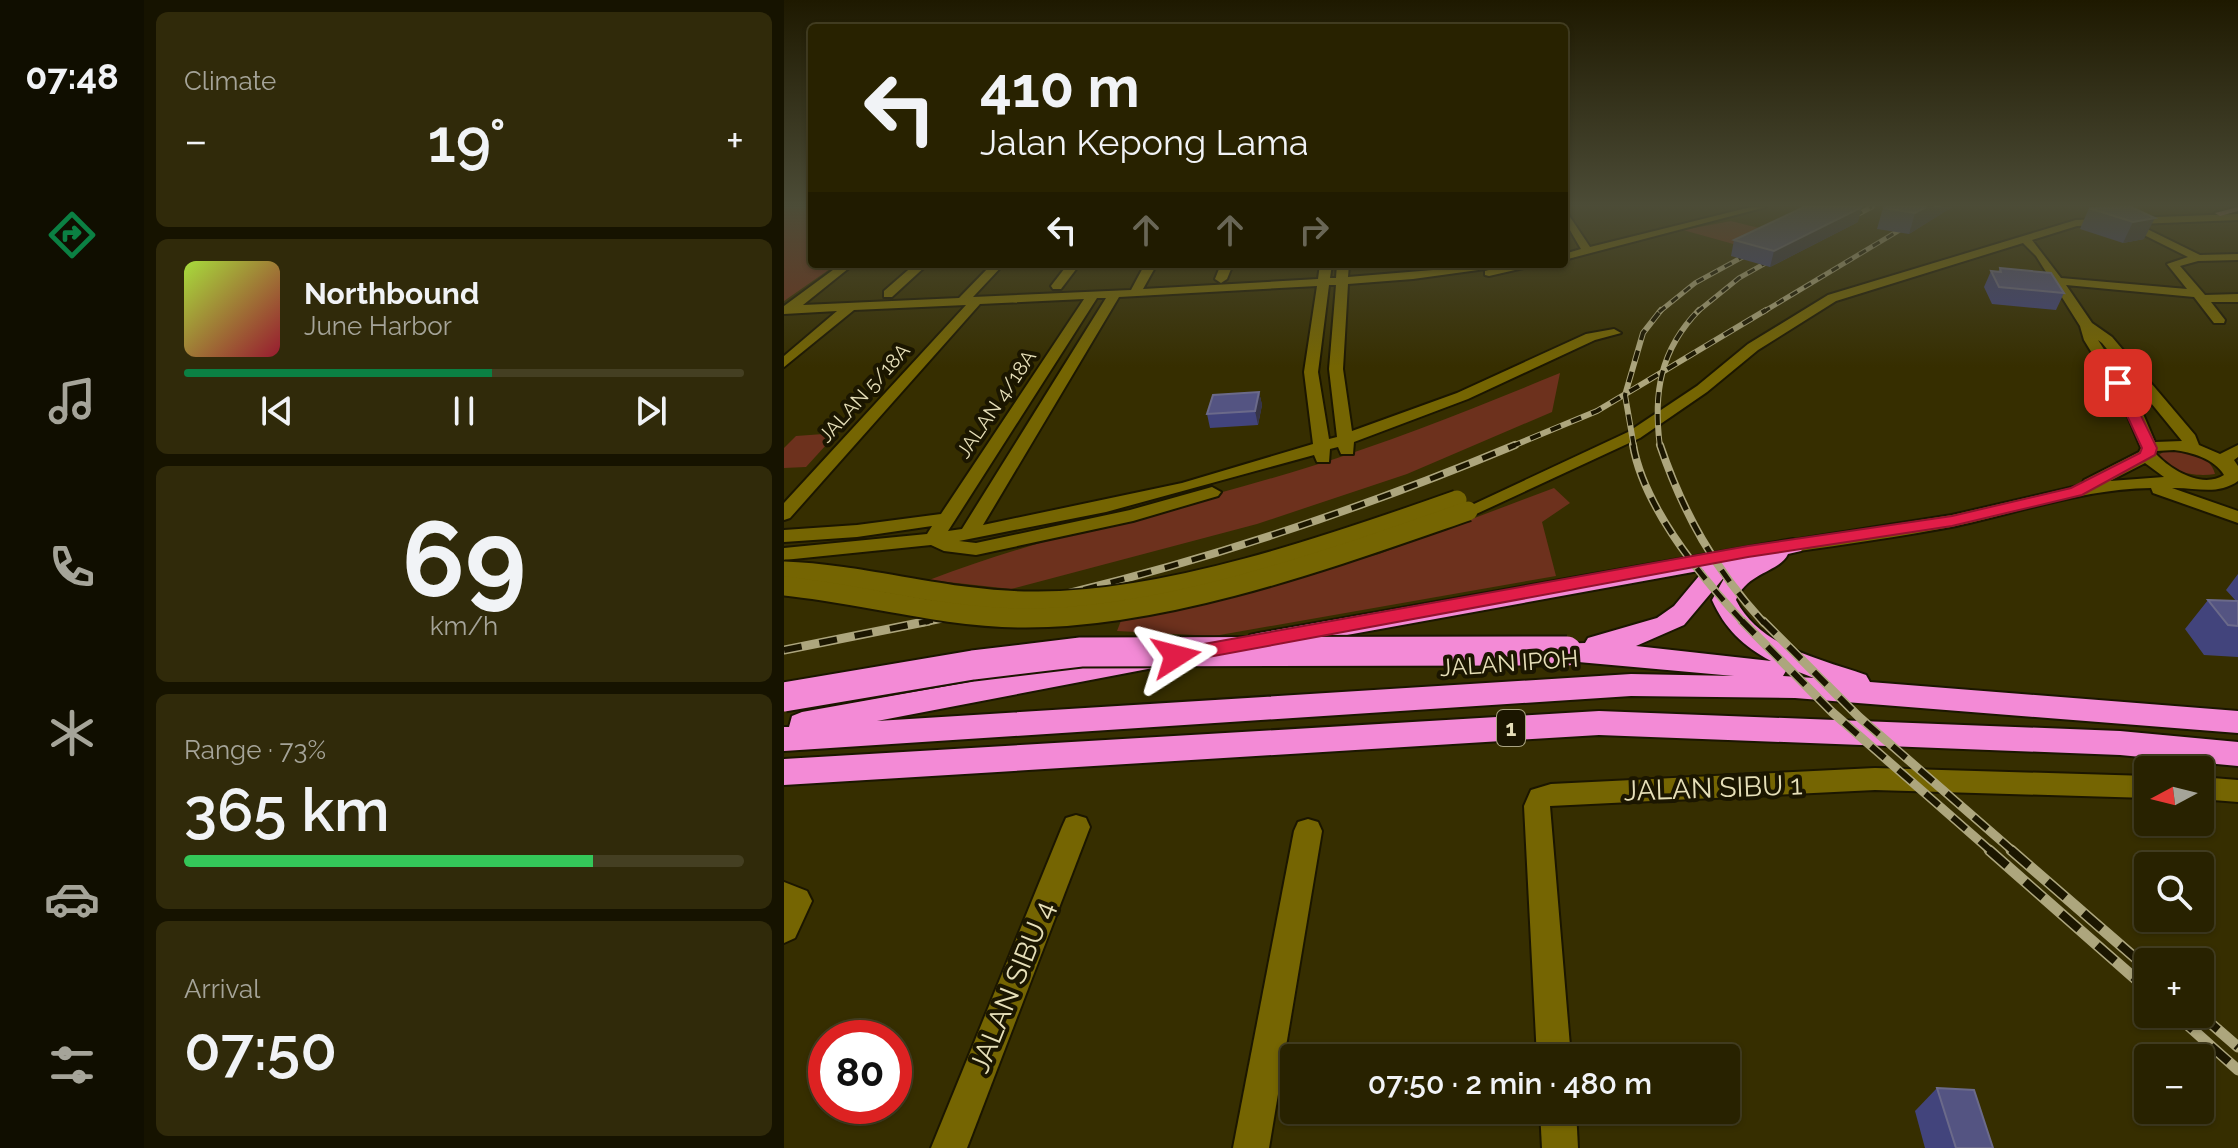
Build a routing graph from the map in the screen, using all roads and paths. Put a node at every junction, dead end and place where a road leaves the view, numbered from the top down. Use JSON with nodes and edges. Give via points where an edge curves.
{"nodes":[{"id":1,"x":1952,"y":261,"type":"edge"},
{"id":2,"x":2045,"y":261,"type":"edge"},
{"id":3,"x":2187,"y":261,"type":"edge"},
{"id":4,"x":843,"y":268,"type":"edge"},
{"id":5,"x":917,"y":268,"type":"edge"},
{"id":6,"x":995,"y":268,"type":"edge"},
{"id":7,"x":1071,"y":268,"type":"edge"},
{"id":8,"x":1149,"y":268,"type":"edge"},
{"id":9,"x":1225,"y":268,"type":"edge"},
{"id":10,"x":1326,"y":268,"type":"edge"},
{"id":11,"x":1343,"y":268,"type":"edge"},
{"id":12,"x":1372,"y":268,"type":"edge"},
{"id":13,"x":1432,"y":268,"type":"edge"},
{"id":14,"x":1441,"y":268,"type":"edge"},
{"id":15,"x":1511,"y":268,"type":"edge"},
{"id":16,"x":1303,"y":273,"type":"dead end"},
{"id":17,"x":1221,"y":279,"type":"junction"},
{"id":18,"x":2058,"y":281,"type":"junction"},
{"id":19,"x":1343,"y":283,"type":"junction"},
{"id":20,"x":1324,"y":284,"type":"junction"},
{"id":21,"x":1057,"y":286,"type":"junction"},
{"id":22,"x":1137,"y":288,"type":"junction"},
{"id":23,"x":888,"y":294,"type":"junction"},
{"id":24,"x":1115,"y":294,"type":"junction"},
{"id":25,"x":1093,"y":295,"type":"junction"},
{"id":26,"x":2202,"y":296,"type":"junction"},
{"id":27,"x":971,"y":297,"type":"junction"},
{"id":28,"x":804,"y":298,"type":"junction"},
{"id":29,"x":2238,"y":298,"type":"edge"},
{"id":30,"x":850,"y":307,"type":"junction"},
{"id":31,"x":786,"y":310,"type":"edge"},
{"id":32,"x":2219,"y":320,"type":"dead end"},
{"id":33,"x":2087,"y":326,"type":"junction"},
{"id":34,"x":1567,"y":354,"type":"dead end"},
{"id":35,"x":784,"y":363,"type":"edge"},
{"id":36,"x":1058,"y":387,"type":"junction"},
{"id":37,"x":1031,"y":389,"type":"junction"},
{"id":38,"x":1346,"y":444,"type":"junction"},
{"id":39,"x":2197,"y":449,"type":"junction"},
{"id":40,"x":2238,"y":450,"type":"edge"},
{"id":41,"x":2148,"y":451,"type":"junction"},
{"id":42,"x":1321,"y":452,"type":"junction"},
{"id":43,"x":2234,"y":472,"type":"edge"},
{"id":44,"x":2130,"y":483,"type":"junction"},
{"id":45,"x":2196,"y":483,"type":"junction"},
{"id":46,"x":2076,"y":491,"type":"junction"},
{"id":47,"x":2238,"y":502,"type":"edge"},
{"id":48,"x":1462,"y":506,"type":"junction"},
{"id":49,"x":784,"y":514,"type":"edge"},
{"id":50,"x":2238,"y":517,"type":"edge"},
{"id":51,"x":944,"y":519,"type":"junction"},
{"id":52,"x":969,"y":533,"type":"junction"},
{"id":53,"x":784,"y":536,"type":"edge"},
{"id":54,"x":934,"y":538,"type":"junction"},
{"id":55,"x":1793,"y":546,"type":"junction"},
{"id":56,"x":1748,"y":552,"type":"junction"},
{"id":57,"x":784,"y":554,"type":"edge"},
{"id":58,"x":784,"y":571,"type":"edge"},
{"id":59,"x":784,"y":586,"type":"edge"},
{"id":60,"x":1567,"y":651,"type":"junction"},
{"id":61,"x":1856,"y":682,"type":"junction"},
{"id":62,"x":784,"y":697,"type":"edge"},
{"id":63,"x":1943,"y":698,"type":"junction"},
{"id":64,"x":2238,"y":722,"type":"edge"},
{"id":65,"x":784,"y":728,"type":"edge"},
{"id":66,"x":784,"y":739,"type":"edge"},
{"id":67,"x":2238,"y":754,"type":"edge"},
{"id":68,"x":784,"y":772,"type":"edge"},
{"id":69,"x":2134,"y":787,"type":"edge"},
{"id":70,"x":2214,"y":789,"type":"edge"},
{"id":71,"x":2238,"y":791,"type":"edge"},
{"id":72,"x":1076,"y":827,"type":"dead end"},
{"id":73,"x":1308,"y":831,"type":"dead end"},
{"id":74,"x":784,"y":896,"type":"edge"},
{"id":75,"x":784,"y":928,"type":"edge"},
{"id":76,"x":1553,"y":1044,"type":"edge"},
{"id":77,"x":1559,"y":1124,"type":"edge"},
{"id":78,"x":949,"y":1148,"type":"edge"},
{"id":79,"x":1251,"y":1148,"type":"edge"},
{"id":80,"x":1560,"y":1148,"type":"edge"}],
"edges":[{"from":1,"to":48,"type":"street","via":[[1832,298],[1753,347],[1634,435]]},
{"from":2,"to":18,"type":"street"},
{"from":3,"to":26,"type":"street","via":[[2173,264]]},
{"from":4,"to":28,"type":"street"},
{"from":5,"to":23,"type":"street"},
{"from":6,"to":27,"type":"street","name":"JALAN 5/18A"},
{"from":7,"to":21,"type":"street"},
{"from":8,"to":22,"type":"street"},
{"from":9,"to":17,"type":"street"},
{"from":10,"to":20,"type":"street"},
{"from":11,"to":19,"type":"street"},
{"from":12,"to":13,"type":"street"},
{"from":14,"to":19,"type":"street"},
{"from":15,"to":19,"type":"street","via":[[1452,278]]},
{"from":16,"to":17,"type":"street"},
{"from":17,"to":22,"type":"street"},
{"from":18,"to":26,"type":"street"},
{"from":18,"to":33,"type":"street"},
{"from":19,"to":20,"type":"street"},
{"from":19,"to":38,"type":"street","via":[[1336,369]]},
{"from":20,"to":22,"type":"street"},
{"from":20,"to":42,"type":"street","via":[[1311,372]]},
{"from":21,"to":22,"type":"street"},
{"from":21,"to":27,"type":"street"},
{"from":22,"to":24,"type":"street"},
{"from":23,"to":27,"type":"street"},
{"from":23,"to":28,"type":"street"},
{"from":24,"to":25,"type":"street"},
{"from":24,"to":36,"type":"street","name":"JALAN 4/18A"},
{"from":25,"to":27,"type":"street"},
{"from":25,"to":37,"type":"street","name":"JALAN 4/18A"},
{"from":26,"to":29,"type":"street"},
{"from":26,"to":32,"type":"street"},
{"from":27,"to":30,"type":"street"},
{"from":27,"to":49,"type":"street","name":"JALAN 5/18A"},
{"from":28,"to":31,"type":"street"},
{"from":30,"to":31,"type":"street"},
{"from":30,"to":35,"type":"street"},
{"from":33,"to":39,"type":"street","via":[[2107,340]]},
{"from":33,"to":41,"type":"street","via":[[2130,402]]},
{"from":34,"to":38,"type":"street","via":[[1439,419]]},
{"from":36,"to":37,"type":"street"},
{"from":36,"to":52,"type":"street","name":"JALAN 4/18A"},
{"from":37,"to":51,"type":"street","name":"JALAN 4/18A"},
{"from":38,"to":42,"type":"street"},
{"from":39,"to":40,"type":"street"},
{"from":39,"to":41,"type":"street","via":[[2174,444]]},
{"from":39,"to":43,"type":"street"},
{"from":40,"to":43,"type":"street","via":[[2225,458]]},
{"from":41,"to":45,"type":"street","via":[[2155,465]]},
{"from":41,"to":46,"type":"street"},
{"from":42,"to":52,"type":"street"},
{"from":42,"to":54,"type":"street","via":[[1133,515],[976,549],[944,545]]},
{"from":43,"to":45,"type":"street","via":[[2229,481]]},
{"from":44,"to":45,"type":"street"},
{"from":44,"to":46,"type":"street"},
{"from":44,"to":50,"type":"street","via":[[2173,492]]},
{"from":45,"to":47,"type":"street"},
{"from":46,"to":55,"type":"street","via":[[1978,516]]},
{"from":48,"to":58,"type":"street","bridge":true,"via":[[1293,554],[1108,597],[954,597],[846,573]]},
{"from":48,"to":59,"type":"street","bridge":true,"via":[[1298,569],[1147,604],[1066,616],[933,612],[838,590]]},
{"from":51,"to":53,"type":"street"},
{"from":51,"to":54,"type":"street","name":"JALAN 4/18A"},
{"from":52,"to":54,"type":"street"},
{"from":54,"to":57,"type":"street"},
{"from":55,"to":56,"type":"highway"},
{"from":55,"to":61,"type":"highway","via":[[1733,582],[1724,600],[1728,612],[1757,640]]},
{"from":56,"to":60,"type":"highway","via":[[1721,564],[1676,618],[1654,631]]},
{"from":56,"to":65,"type":"highway"},
{"from":60,"to":61,"type":"highway","via":[[1686,659]]},
{"from":60,"to":62,"type":"highway","bridge":true,"via":[[1081,652]]},
{"from":61,"to":63,"type":"highway"},
{"from":63,"to":64,"type":"highway","name":"JALAN IPOH","number":"1"},
{"from":63,"to":66,"type":"highway","name":"JALAN IPOH","number":"1","via":[[1750,685],[1631,685]]},
{"from":67,"to":68,"type":"highway","number":"1","via":[[2120,743],[1599,723]]},
{"from":69,"to":76,"type":"street","name":"JALAN SIBU 1","via":[[1875,779],[1540,798]]},
{"from":70,"to":71,"type":"street"},
{"from":72,"to":78,"type":"street","name":"JALAN SIBU 4"},
{"from":73,"to":79,"type":"street"},
{"from":74,"to":75,"type":"street","via":[[797,901]]},
{"from":77,"to":80,"type":"street"}]}
